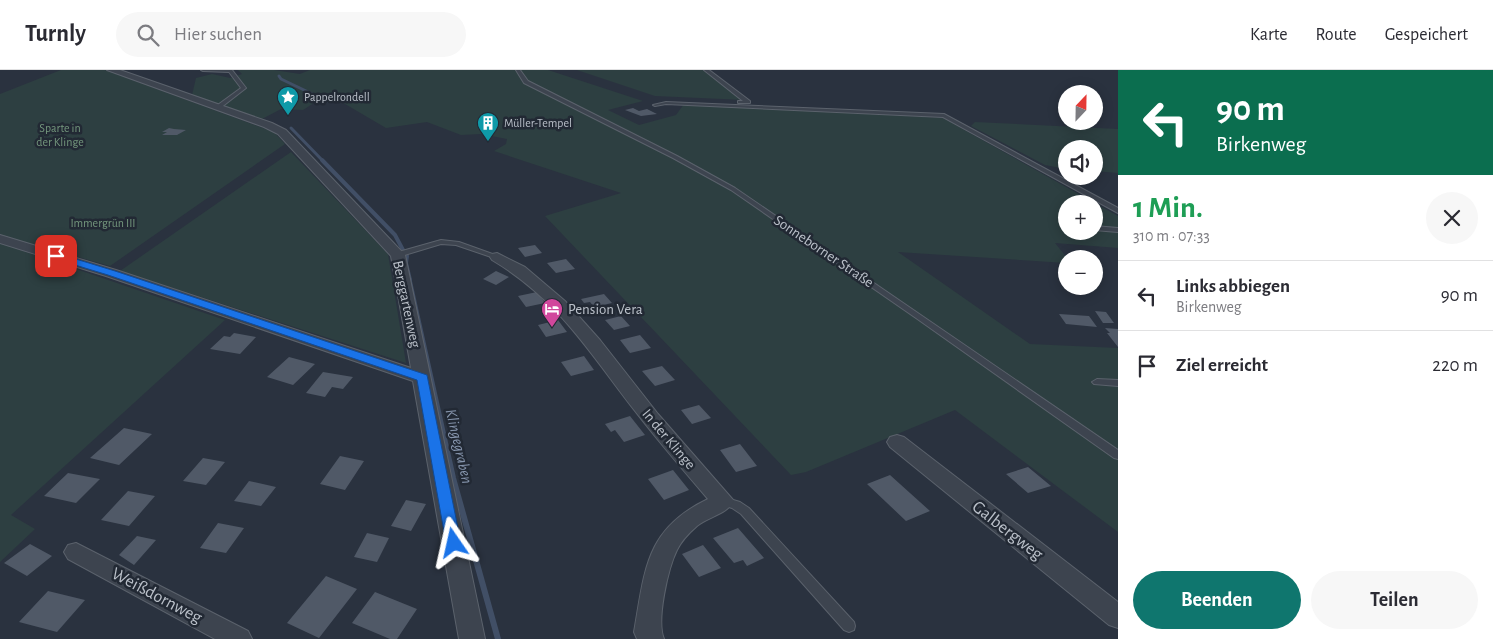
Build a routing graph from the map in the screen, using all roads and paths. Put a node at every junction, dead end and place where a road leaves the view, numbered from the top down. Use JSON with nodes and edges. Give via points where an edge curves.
{"nodes":[{"id":1,"x":111,"y":70,"type":"edge"},
{"id":2,"x":203,"y":70,"type":"edge"},
{"id":3,"x":230,"y":70,"type":"edge"},
{"id":4,"x":518,"y":70,"type":"edge"},
{"id":5,"x":706,"y":70,"type":"edge"},
{"id":6,"x":702,"y":104,"type":"junction"},
{"id":7,"x":655,"y":105,"type":"dead end"},
{"id":8,"x":217,"y":108,"type":"junction"},
{"id":9,"x":1118,"y":212,"type":"edge"},
{"id":10,"x":1103,"y":229,"type":"edge"},
{"id":11,"x":1118,"y":230,"type":"edge"},
{"id":12,"x":0,"y":239,"type":"edge"},
{"id":13,"x":398,"y":255,"type":"junction"},
{"id":14,"x":497,"y":258,"type":"joint"},
{"id":15,"x":422,"y":378,"type":"junction"},
{"id":16,"x":1097,"y":382,"type":"dead end"},
{"id":17,"x":1118,"y":383,"type":"edge"},
{"id":18,"x":897,"y":442,"type":"dead end"},
{"id":19,"x":1118,"y":455,"type":"edge"},
{"id":20,"x":723,"y":501,"type":"junction"},
{"id":21,"x":76,"y":552,"type":"dead end"},
{"id":22,"x":1118,"y":617,"type":"edge"},
{"id":23,"x":849,"y":626,"type":"dead end"},
{"id":24,"x":239,"y":639,"type":"edge"},
{"id":25,"x":472,"y":639,"type":"edge"},
{"id":26,"x":651,"y":639,"type":"edge"}],
"edges":[{"from":1,"to":8,"type":"street","name":"Berggartenweg"},
{"from":2,"to":3,"type":"lane"},
{"from":3,"to":8,"type":"lane","via":[[244,88]]},
{"from":4,"to":19,"type":"lane","name":"Sonneborner Straße","via":[[526,82],[733,189]]},
{"from":5,"to":6,"type":"lane","via":[[748,102]]},
{"from":6,"to":7,"type":"lane"},
{"from":6,"to":9,"type":"lane","via":[[944,116]]},
{"from":8,"to":13,"type":"street","name":"Berggartenweg","via":[[282,132]]},
{"from":10,"to":11,"type":"lane"},
{"from":12,"to":15,"type":"street"},
{"from":13,"to":14,"type":"lane","via":[[441,242],[458,243]]},
{"from":13,"to":15,"type":"street","name":"Berggartenweg"},
{"from":14,"to":20,"type":"street","name":"In der Klinge","via":[[532,278],[565,308],[673,447]]},
{"from":15,"to":25,"type":"street","name":"Berggartenweg"},
{"from":16,"to":17,"type":"lane"},
{"from":18,"to":22,"type":"street","name":"Galbergweg"},
{"from":20,"to":23,"type":"lane","via":[[745,511]]},
{"from":20,"to":26,"type":"street","via":[[689,520],[675,532],[666,548],[659,565],[647,632]]},
{"from":21,"to":24,"type":"street","name":"Weißdornweg"}]}
